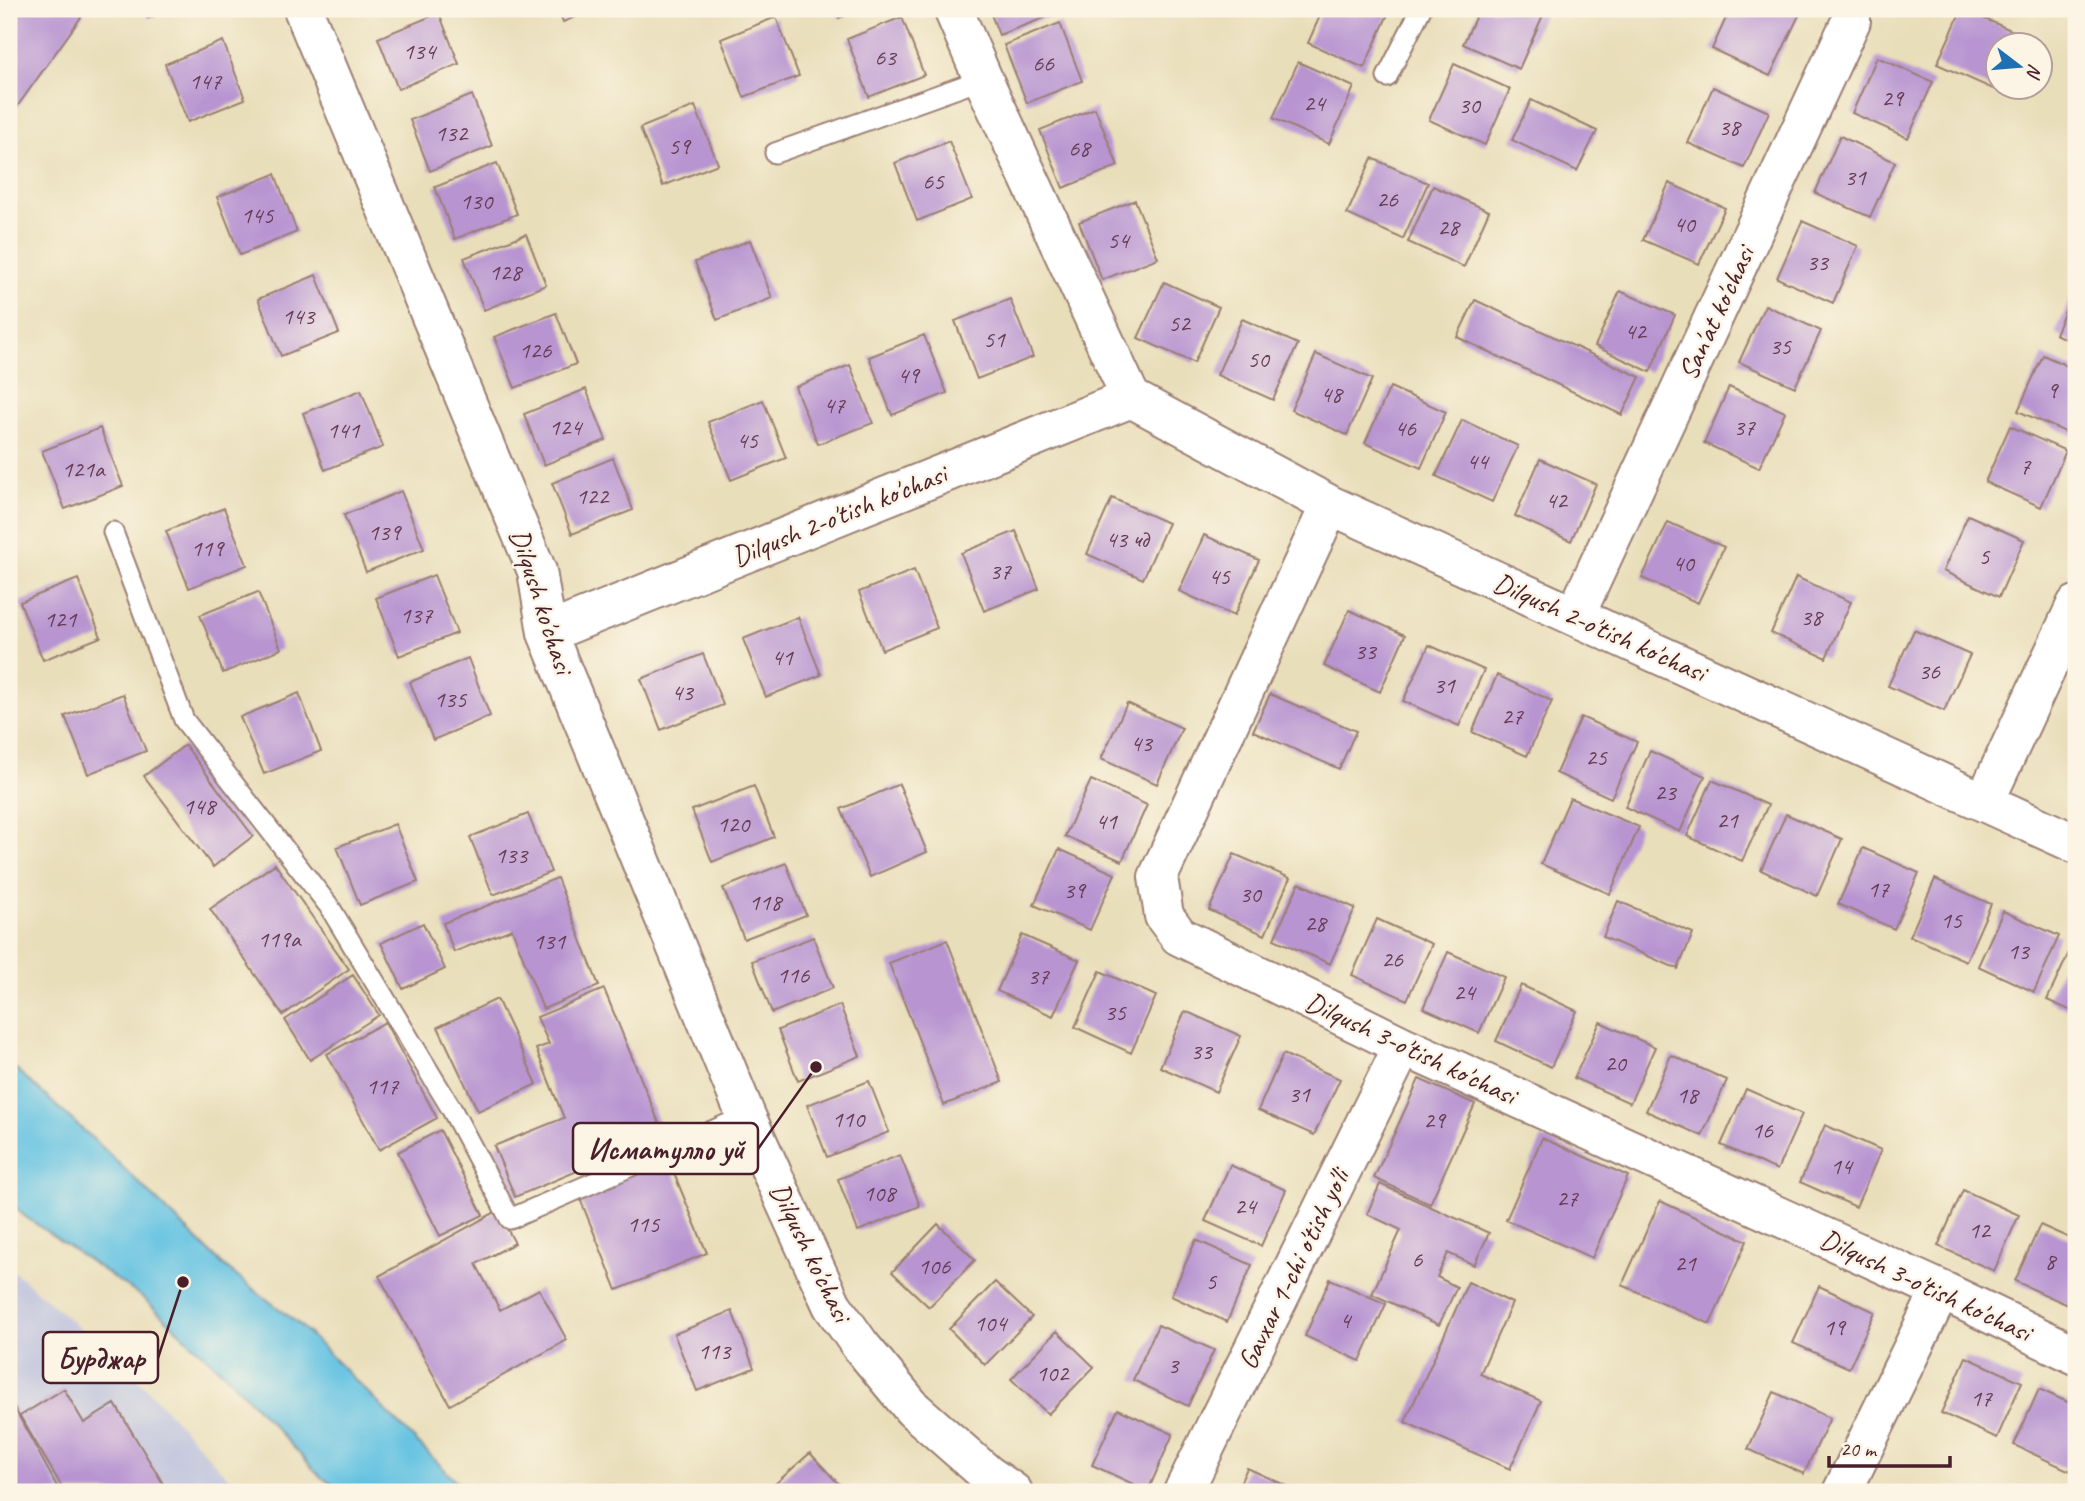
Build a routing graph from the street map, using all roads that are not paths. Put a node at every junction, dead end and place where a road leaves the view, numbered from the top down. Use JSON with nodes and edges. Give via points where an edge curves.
{"nodes":[{"id":1,"x":303,"y":9,"type":"edge"},
{"id":2,"x":953,"y":9,"type":"edge"},
{"id":3,"x":1421,"y":9,"type":"edge"},
{"id":4,"x":1851,"y":9,"type":"edge"},
{"id":5,"x":1387,"y":77,"type":"dead end"},
{"id":6,"x":982,"y":79,"type":"junction"},
{"id":7,"x":775,"y":153,"type":"dead end"},
{"id":8,"x":1130,"y":398,"type":"junction"},
{"id":9,"x":1330,"y":505,"type":"junction"},
{"id":10,"x":113,"y":532,"type":"dead end"},
{"id":11,"x":2076,"y":606,"type":"edge"},
{"id":12,"x":1575,"y":616,"type":"junction"},
{"id":13,"x":547,"y":633,"type":"junction"},
{"id":14,"x":1985,"y":801,"type":"junction"},
{"id":15,"x":2076,"y":844,"type":"edge"},
{"id":16,"x":1403,"y":1046,"type":"junction"},
{"id":17,"x":746,"y":1116,"type":"junction"},
{"id":18,"x":1941,"y":1290,"type":"junction"},
{"id":19,"x":2076,"y":1355,"type":"edge"},
{"id":20,"x":1013,"y":1492,"type":"edge"},
{"id":21,"x":1183,"y":1492,"type":"edge"},
{"id":22,"x":1842,"y":1492,"type":"edge"}],
"edges":[{"from":1,"to":13,"type":"street","name":"Dilqush ko'chasi","via":[[537,571]]},
{"from":2,"to":6,"type":"street"},
{"from":3,"to":5,"type":"lane"},
{"from":4,"to":12,"type":"street","name":"San'at ko'chasi","via":[[1852,22]]},
{"from":6,"to":7,"type":"lane"},
{"from":6,"to":8,"type":"street"},
{"from":8,"to":9,"type":"street","name":"Dilqush 2-o'tish ko'chasi"},
{"from":8,"to":13,"type":"street","name":"Dilqush 2-o'tish ko'chasi"},
{"from":9,"to":12,"type":"street","name":"Dilqush 2-o'tish ko'chasi"},
{"from":9,"to":16,"type":"street","name":"Dilqush 3-o'tish ko'chasi","via":[[1158,877],[1164,916],[1179,936]]},
{"from":10,"to":17,"type":"lane","via":[[184,720],[330,906],[451,1108],[510,1219]]},
{"from":11,"to":14,"type":"street"},
{"from":12,"to":14,"type":"street","name":"Dilqush 2-o'tish ko'chasi"},
{"from":13,"to":17,"type":"street","name":"Dilqush ko'chasi"},
{"from":14,"to":15,"type":"street","name":"Dilqush 2-o'tish ko'chasi"},
{"from":16,"to":18,"type":"street","name":"Dilqush 3-o'tish ko'chasi"},
{"from":16,"to":21,"type":"street","name":"Gavxar 1-chi o'tish yo'li"},
{"from":17,"to":20,"type":"street","name":"Dilqush ko'chasi","via":[[832,1305],[860,1345],[940,1435]]},
{"from":18,"to":19,"type":"street","name":"Dilqush 3-o'tish ko'chasi"},
{"from":18,"to":22,"type":"street"}]}
